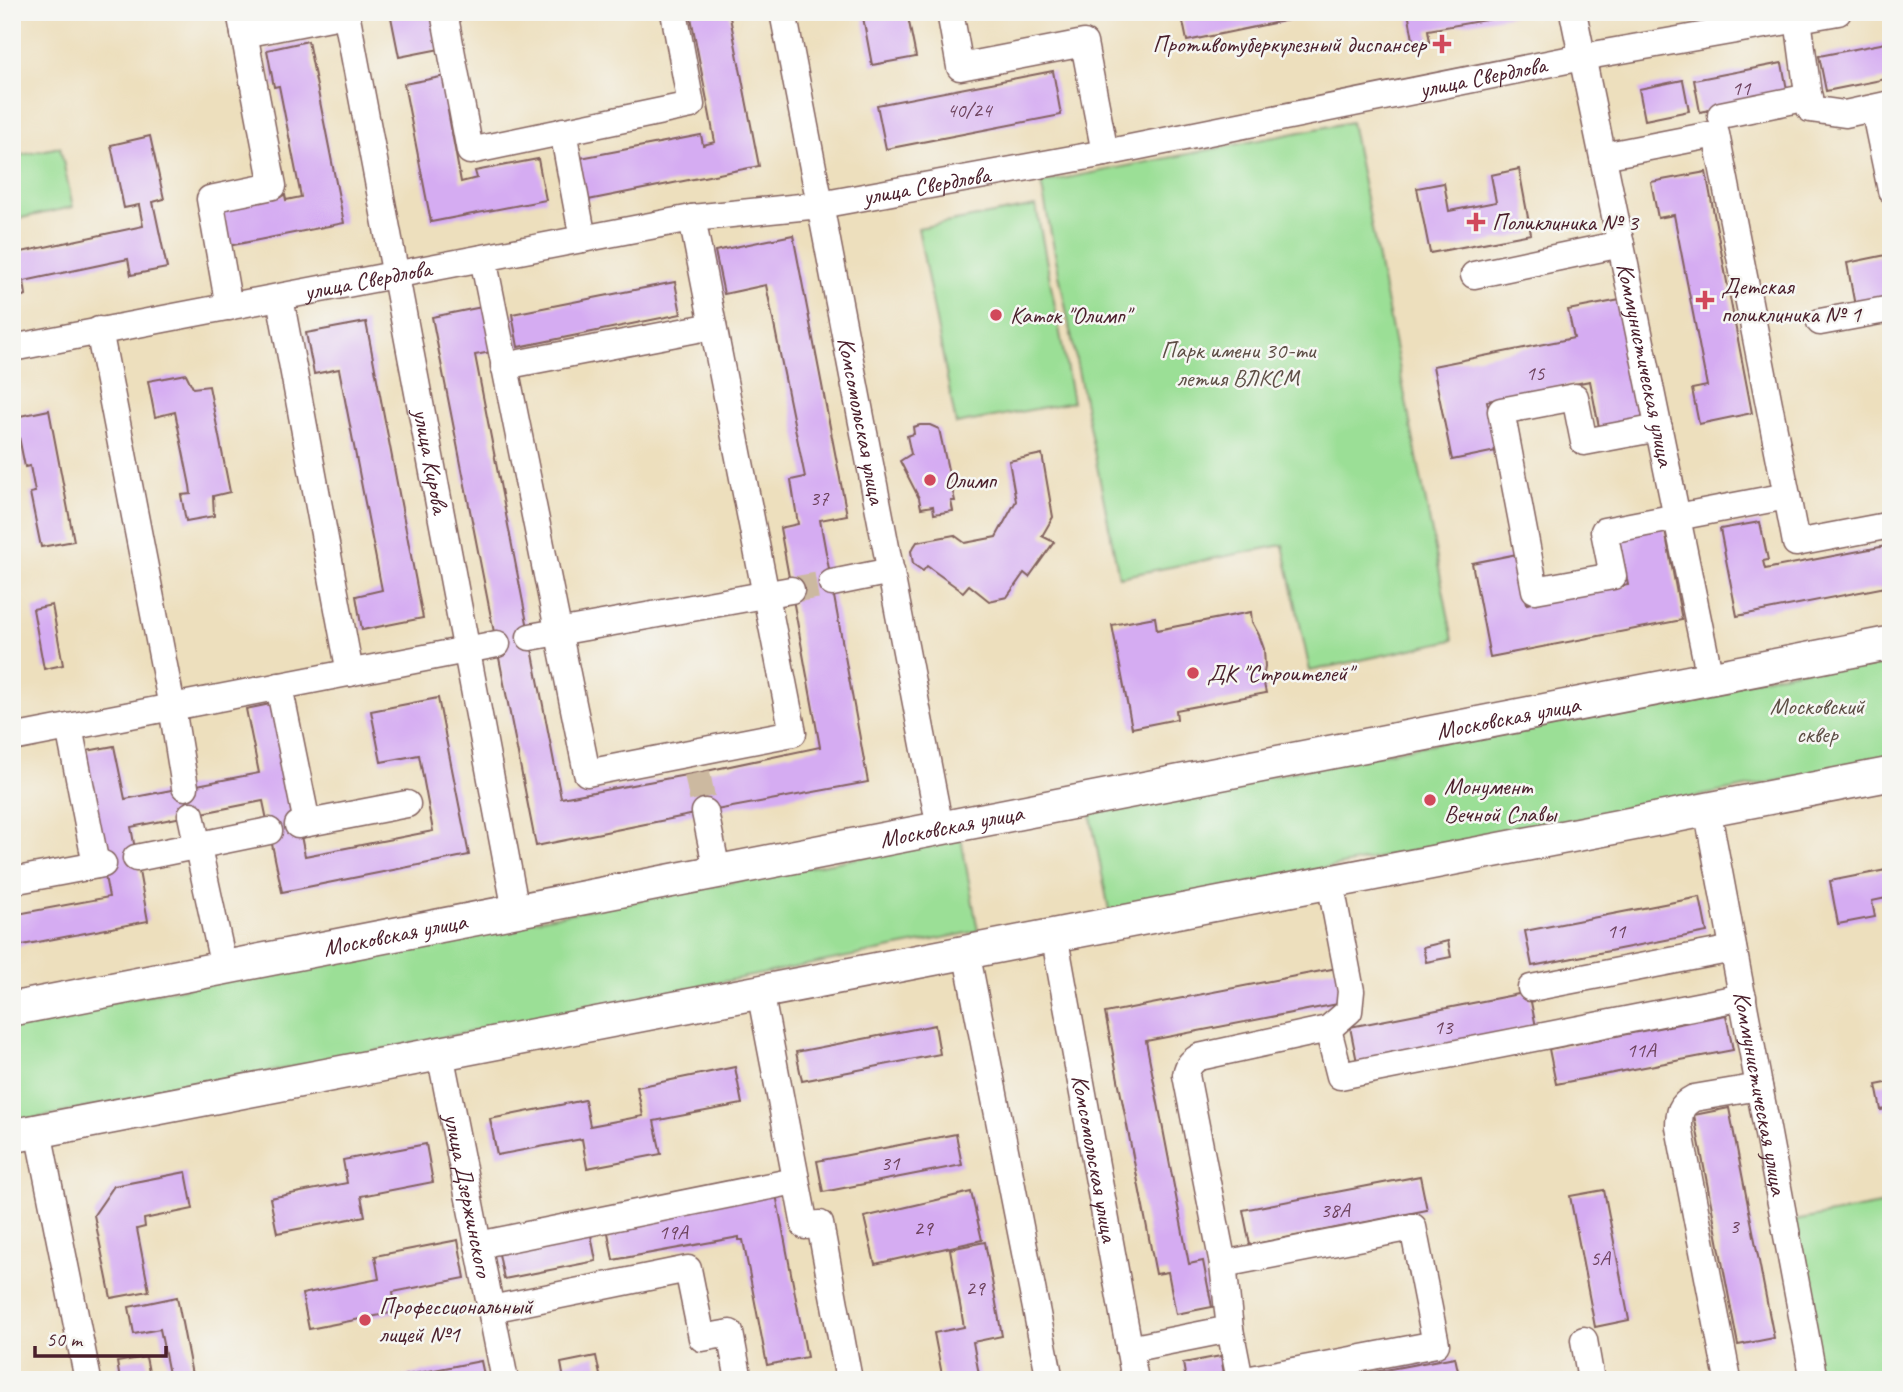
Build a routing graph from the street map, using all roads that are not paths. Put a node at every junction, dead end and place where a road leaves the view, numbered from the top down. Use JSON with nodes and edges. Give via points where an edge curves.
{"nodes":[{"id":1,"x":444,"y":12,"type":"edge"},
{"id":2,"x":674,"y":12,"type":"edge"},
{"id":3,"x":783,"y":12,"type":"edge"},
{"id":4,"x":950,"y":12,"type":"edge"},
{"id":5,"x":1573,"y":12,"type":"edge"},
{"id":6,"x":1838,"y":12,"type":"edge"},
{"id":7,"x":346,"y":13,"type":"edge"},
{"id":8,"x":1790,"y":18,"type":"edge"},
{"id":9,"x":242,"y":23,"type":"edge"},
{"id":10,"x":1582,"y":57,"type":"junction"},
{"id":11,"x":1809,"y":97,"type":"junction"},
{"id":12,"x":1882,"y":106,"type":"edge"},
{"id":13,"x":1721,"y":115,"type":"dead end"},
{"id":14,"x":563,"y":131,"type":"junction"},
{"id":15,"x":1105,"y":153,"type":"junction"},
{"id":16,"x":1602,"y":156,"type":"junction"},
{"id":17,"x":1891,"y":190,"type":"edge"},
{"id":18,"x":820,"y":205,"type":"junction"},
{"id":19,"x":692,"y":218,"type":"junction"},
{"id":20,"x":583,"y":239,"type":"junction"},
{"id":21,"x":1620,"y":244,"type":"junction"},
{"id":22,"x":483,"y":258,"type":"junction"},
{"id":23,"x":395,"y":275,"type":"junction"},
{"id":24,"x":1474,"y":275,"type":"dead end"},
{"id":25,"x":280,"y":298,"type":"junction"},
{"id":26,"x":229,"y":307,"type":"junction"},
{"id":27,"x":1891,"y":309,"type":"edge"},
{"id":28,"x":1820,"y":322,"type":"dead end"},
{"id":29,"x":713,"y":326,"type":"junction"},
{"id":30,"x":99,"y":330,"type":"junction"},
{"id":31,"x":12,"y":348,"type":"edge"},
{"id":32,"x":505,"y":366,"type":"junction"},
{"id":33,"x":1659,"y":428,"type":"junction"},
{"id":34,"x":1787,"y":496,"type":"junction"},
{"id":35,"x":1677,"y":517,"type":"junction"},
{"id":36,"x":1891,"y":525,"type":"edge"},
{"id":37,"x":891,"y":571,"type":"junction"},
{"id":38,"x":832,"y":583,"type":"tunnel mouth"},
{"id":39,"x":779,"y":593,"type":"junction"},
{"id":40,"x":558,"y":632,"type":"junction"},
{"id":41,"x":530,"y":638,"type":"dead end"},
{"id":42,"x":1891,"y":643,"type":"edge"},
{"id":43,"x":497,"y":644,"type":"dead end"},
{"id":44,"x":467,"y":650,"type":"junction"},
{"id":45,"x":349,"y":673,"type":"junction"},
{"id":46,"x":1710,"y":678,"type":"junction"},
{"id":47,"x":279,"y":686,"type":"junction"},
{"id":48,"x":172,"y":707,"type":"junction"},
{"id":49,"x":69,"y":727,"type":"junction"},
{"id":50,"x":12,"y":738,"type":"edge"},
{"id":51,"x":1891,"y":774,"type":"edge"},
{"id":52,"x":185,"y":787,"type":"dead end"},
{"id":53,"x":407,"y":804,"type":"dead end"},
{"id":54,"x":1707,"y":808,"type":"junction"},
{"id":55,"x":705,"y":812,"type":"tunnel mouth"},
{"id":56,"x":191,"y":815,"type":"dead end"},
{"id":57,"x":940,"y":828,"type":"junction"},
{"id":58,"x":269,"y":831,"type":"dead end"},
{"id":59,"x":197,"y":845,"type":"junction"},
{"id":60,"x":136,"y":858,"type":"dead end"},
{"id":61,"x":717,"y":872,"type":"junction"},
{"id":62,"x":12,"y":881,"type":"edge"},
{"id":63,"x":1330,"y":881,"type":"junction"},
{"id":64,"x":516,"y":911,"type":"junction"},
{"id":65,"x":1054,"y":934,"type":"junction"},
{"id":66,"x":1733,"y":949,"type":"junction"},
{"id":67,"x":966,"y":951,"type":"junction"},
{"id":68,"x":224,"y":968,"type":"junction"},
{"id":69,"x":1531,"y":988,"type":"dead end"},
{"id":70,"x":760,"y":991,"type":"junction"},
{"id":71,"x":1742,"y":997,"type":"junction"},
{"id":72,"x":12,"y":1009,"type":"edge"},
{"id":73,"x":1328,"y":1030,"type":"junction"},
{"id":74,"x":440,"y":1053,"type":"junction"},
{"id":75,"x":1759,"y":1087,"type":"junction"},
{"id":76,"x":25,"y":1133,"type":"edge"},
{"id":77,"x":795,"y":1181,"type":"junction"},
{"id":78,"x":478,"y":1245,"type":"junction"},
{"id":79,"x":1223,"y":1264,"type":"junction"},
{"id":80,"x":491,"y":1309,"type":"junction"},
{"id":81,"x":1230,"y":1329,"type":"junction"},
{"id":82,"x":1584,"y":1340,"type":"dead end"},
{"id":83,"x":1129,"y":1349,"type":"junction"},
{"id":84,"x":88,"y":1380,"type":"edge"},
{"id":85,"x":505,"y":1380,"type":"edge"},
{"id":86,"x":739,"y":1380,"type":"edge"},
{"id":87,"x":849,"y":1380,"type":"edge"},
{"id":88,"x":1050,"y":1380,"type":"edge"},
{"id":89,"x":1135,"y":1380,"type":"edge"},
{"id":90,"x":1240,"y":1380,"type":"edge"},
{"id":91,"x":1246,"y":1380,"type":"edge"},
{"id":92,"x":1591,"y":1380,"type":"edge"},
{"id":93,"x":1728,"y":1380,"type":"edge"},
{"id":94,"x":1814,"y":1380,"type":"edge"}],
"edges":[{"from":1,"to":14,"type":"street","via":[[470,151]]},
{"from":2,"to":14,"type":"street","via":[[691,105]]},
{"from":3,"to":18,"type":"street","name":"Комсомольская улица"},
{"from":4,"to":15,"type":"street","via":[[960,66],[1084,43]]},
{"from":5,"to":10,"type":"street","name":"Коммунистическая улица"},
{"from":6,"to":8,"type":"street","name":"улица Свердлова"},
{"from":7,"to":9,"type":"street"},
{"from":7,"to":23,"type":"street","name":"улица Кирова"},
{"from":8,"to":10,"type":"street","name":"улица Свердлова"},
{"from":8,"to":11,"type":"street"},
{"from":9,"to":26,"type":"street","via":[[273,186],[210,199]]},
{"from":10,"to":15,"type":"street","name":"улица Свердлова"},
{"from":10,"to":16,"type":"street","name":"Коммунистическая улица"},
{"from":11,"to":12,"type":"street","via":[[1810,109],[1845,114]]},
{"from":11,"to":13,"type":"street"},
{"from":12,"to":17,"type":"street"},
{"from":14,"to":20,"type":"street"},
{"from":15,"to":18,"type":"street","name":"улица Свердлова"},
{"from":16,"to":21,"type":"street","name":"Коммунистическая улица"},
{"from":16,"to":34,"type":"street","via":[[1716,134]]},
{"from":18,"to":19,"type":"street","name":"улица Свердлова"},
{"from":18,"to":37,"type":"street","name":"Комсомольская улица"},
{"from":19,"to":20,"type":"street","name":"улица Свердлова"},
{"from":19,"to":29,"type":"street"},
{"from":20,"to":22,"type":"street","name":"улица Свердлова"},
{"from":21,"to":24,"type":"street"},
{"from":21,"to":33,"type":"street","name":"Коммунистическая улица"},
{"from":22,"to":23,"type":"street","name":"улица Свердлова"},
{"from":22,"to":32,"type":"street"},
{"from":23,"to":25,"type":"street","name":"улица Свердлова"},
{"from":23,"to":44,"type":"street","name":"улица Кирова"},
{"from":25,"to":26,"type":"street","name":"улица Свердлова"},
{"from":25,"to":45,"type":"street"},
{"from":26,"to":30,"type":"street","name":"улица Свердлова"},
{"from":27,"to":28,"type":"street"},
{"from":29,"to":32,"type":"street"},
{"from":29,"to":39,"type":"street"},
{"from":30,"to":31,"type":"street","name":"улица Свердлова"},
{"from":30,"to":48,"type":"street"},
{"from":32,"to":40,"type":"street"},
{"from":33,"to":35,"type":"street","name":"Коммунистическая улица"},
{"from":33,"to":35,"type":"street","via":[[1584,442],[1575,397],[1501,411],[1535,590],[1613,576],[1604,531]]},
{"from":34,"to":35,"type":"street"},
{"from":34,"to":36,"type":"street","via":[[1796,543]]},
{"from":35,"to":46,"type":"street","name":"Коммунистическая улица"},
{"from":37,"to":38,"type":"street"},
{"from":37,"to":57,"type":"street","name":"Комсомольская улица"},
{"from":39,"to":40,"type":"street"},
{"from":39,"to":40,"type":"street","via":[[793,733],[695,763],[587,773]]},
{"from":40,"to":41,"type":"street"},
{"from":42,"to":46,"type":"main road","name":"Московская улица"},
{"from":43,"to":44,"type":"street"},
{"from":44,"to":45,"type":"street"},
{"from":44,"to":64,"type":"street","name":"улица Кирова"},
{"from":45,"to":47,"type":"street"},
{"from":46,"to":57,"type":"main road","name":"Московская улица"},
{"from":47,"to":48,"type":"street"},
{"from":47,"to":53,"type":"street","via":[[303,824]]},
{"from":48,"to":49,"type":"street"},
{"from":48,"to":52,"type":"street"},
{"from":49,"to":50,"type":"street"},
{"from":49,"to":62,"type":"street","via":[[100,865]]},
{"from":51,"to":54,"type":"main road"},
{"from":54,"to":63,"type":"main road"},
{"from":54,"to":66,"type":"street","name":"Коммунистическая улица"},
{"from":55,"to":61,"type":"street"},
{"from":56,"to":59,"type":"street"},
{"from":57,"to":61,"type":"main road","name":"Московская улица"},
{"from":58,"to":59,"type":"street"},
{"from":59,"to":60,"type":"street"},
{"from":59,"to":68,"type":"street"},
{"from":61,"to":64,"type":"main road","name":"Московская улица"},
{"from":63,"to":65,"type":"main road"},
{"from":63,"to":73,"type":"street","via":[[1351,991],[1349,1011]]},
{"from":64,"to":68,"type":"main road","name":"Московская улица"},
{"from":65,"to":67,"type":"main road"},
{"from":65,"to":83,"type":"street","name":"Комсомольская улица"},
{"from":66,"to":69,"type":"street"},
{"from":66,"to":71,"type":"street","name":"Коммунистическая улица"},
{"from":67,"to":70,"type":"main road"},
{"from":67,"to":88,"type":"street"},
{"from":68,"to":72,"type":"main road","name":"Московская улица"},
{"from":70,"to":74,"type":"main road"},
{"from":70,"to":77,"type":"street"},
{"from":71,"to":73,"type":"street","via":[[1340,1076]]},
{"from":71,"to":75,"type":"street","name":"Коммунистическая улица"},
{"from":73,"to":79,"type":"street","via":[[1199,1057],[1188,1068]]},
{"from":74,"to":76,"type":"main road"},
{"from":74,"to":78,"type":"street","name":"улица Дзержинского"},
{"from":75,"to":93,"type":"street","via":[[1694,1098],[1686,1102],[1679,1116]]},
{"from":75,"to":94,"type":"street","name":"Коммунистическая улица"},
{"from":76,"to":84,"type":"street"},
{"from":77,"to":78,"type":"street"},
{"from":77,"to":87,"type":"street","via":[[804,1226],[820,1224]]},
{"from":78,"to":80,"type":"street","name":"улица Дзержинского"},
{"from":79,"to":81,"type":"street"},
{"from":79,"to":91,"type":"street","via":[[1413,1227],[1416,1240],[1436,1345]]},
{"from":80,"to":85,"type":"street","name":"улица Дзержинского"},
{"from":80,"to":86,"type":"street","via":[[688,1269],[702,1338],[730,1333]]},
{"from":81,"to":83,"type":"street"},
{"from":81,"to":90,"type":"street"},
{"from":82,"to":92,"type":"street"},
{"from":83,"to":89,"type":"street","name":"Комсомольская улица"}]}
